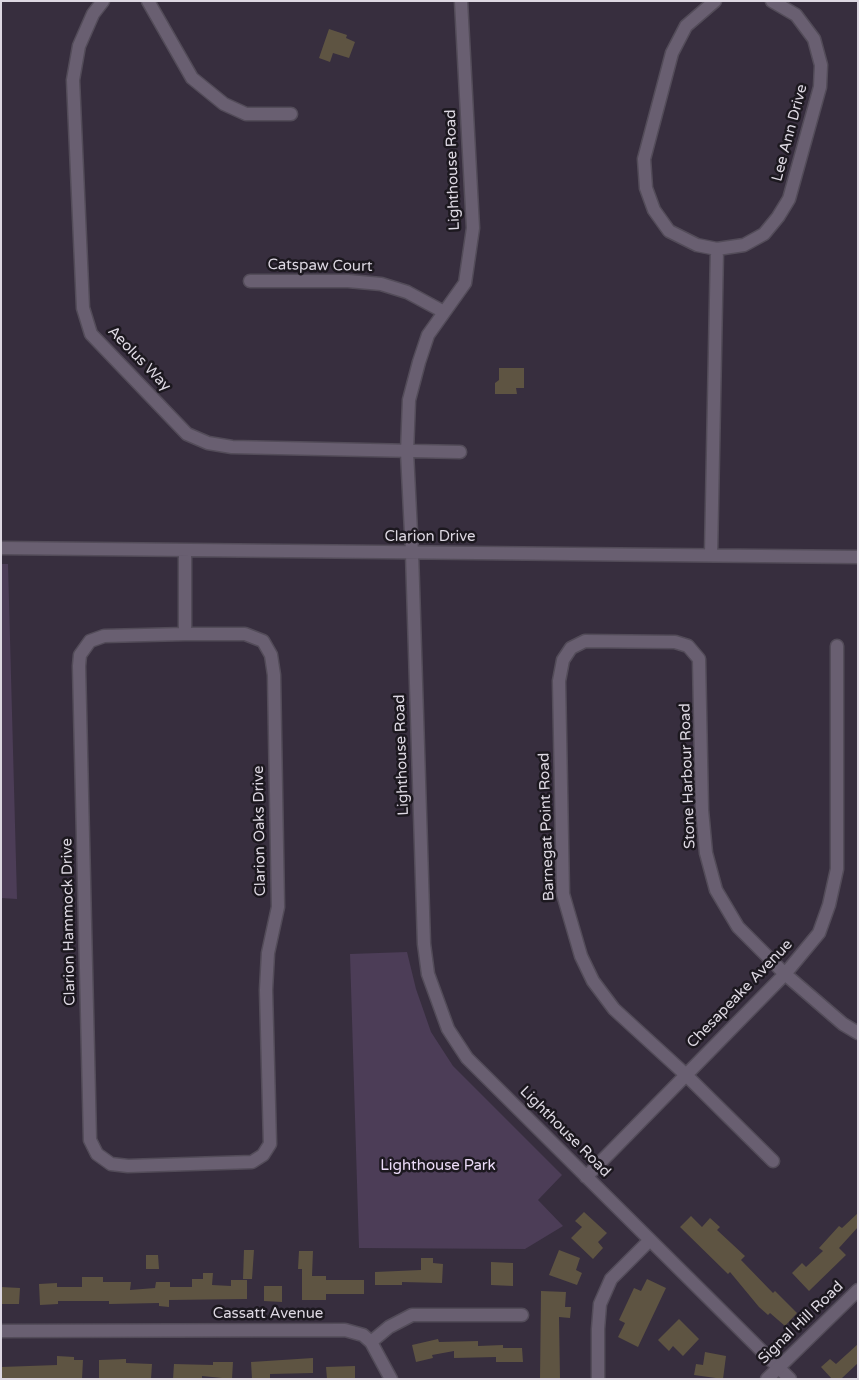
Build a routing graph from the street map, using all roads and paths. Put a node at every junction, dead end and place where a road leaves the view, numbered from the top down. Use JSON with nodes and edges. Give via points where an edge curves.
{"nodes":[{"id":1,"x":103,"y":1,"type":"edge"},
{"id":2,"x":148,"y":1,"type":"edge"},
{"id":3,"x":461,"y":1,"type":"edge"},
{"id":4,"x":715,"y":1,"type":"edge"},
{"id":5,"x":772,"y":1,"type":"edge"},
{"id":6,"x":290,"y":114,"type":"dead end"},
{"id":7,"x":717,"y":249,"type":"junction"},
{"id":8,"x":250,"y":281,"type":"dead end"},
{"id":9,"x":444,"y":312,"type":"junction"},
{"id":10,"x":407,"y":452,"type":"junction"},
{"id":11,"x":460,"y":452,"type":"dead end"},
{"id":12,"x":1,"y":548,"type":"edge"},
{"id":13,"x":185,"y":551,"type":"junction"},
{"id":14,"x":412,"y":553,"type":"junction"},
{"id":15,"x":711,"y":555,"type":"junction"},
{"id":16,"x":858,"y":557,"type":"edge"},
{"id":17,"x":185,"y":634,"type":"junction"},
{"id":18,"x":837,"y":646,"type":"dead end"},
{"id":19,"x":558,"y":681,"type":"joint"},
{"id":20,"x":786,"y":974,"type":"junction"},
{"id":21,"x":858,"y":1033,"type":"edge"},
{"id":22,"x":685,"y":1074,"type":"junction"},
{"id":23,"x":773,"y":1161,"type":"dead end"},
{"id":24,"x":239,"y":1164,"type":"joint"},
{"id":25,"x":586,"y":1177,"type":"junction"},
{"id":26,"x":650,"y":1240,"type":"junction"},
{"id":27,"x":858,"y":1290,"type":"edge"},
{"id":28,"x":522,"y":1315,"type":"dead end"},
{"id":29,"x":1,"y":1331,"type":"edge"},
{"id":30,"x":371,"y":1342,"type":"junction"},
{"id":31,"x":778,"y":1367,"type":"junction"},
{"id":32,"x":391,"y":1379,"type":"edge"},
{"id":33,"x":598,"y":1379,"type":"edge"},
{"id":34,"x":767,"y":1379,"type":"edge"},
{"id":35,"x":790,"y":1379,"type":"edge"}],
"edges":[{"from":1,"to":10,"type":"street","name":"Aeolus Way","via":[[93,14],[79,46],[73,80],[83,308],[92,334],[188,434],[208,443],[232,447]]},
{"from":2,"to":6,"type":"street","via":[[192,78],[224,104],[246,114]]},
{"from":3,"to":9,"type":"street","name":"Lighthouse Road","via":[[473,228],[465,282]]},
{"from":4,"to":7,"type":"street","name":"Lee Ann Drive","via":[[686,26],[672,53],[644,159],[646,188],[654,210],[669,231],[697,245]]},
{"from":5,"to":7,"type":"street","name":"Lee Ann Drive","via":[[796,15],[814,39],[821,65],[820,87],[789,199],[778,218],[764,234],[744,245]]},
{"from":7,"to":15,"type":"street"},
{"from":8,"to":9,"type":"street","name":"Catspaw Court","via":[[381,284],[408,292]]},
{"from":9,"to":10,"type":"street","name":"Lighthouse Road","via":[[428,335],[419,362],[409,400]]},
{"from":10,"to":11,"type":"street","name":"Aeolus Way"},
{"from":10,"to":14,"type":"street","name":"Lighthouse Road"},
{"from":12,"to":13,"type":"street","name":"Clarion Drive"},
{"from":13,"to":14,"type":"street","name":"Clarion Drive"},
{"from":13,"to":17,"type":"street"},
{"from":14,"to":15,"type":"street","name":"Clarion Drive"},
{"from":14,"to":25,"type":"street","name":"Lighthouse Road","via":[[424,944],[428,974],[448,1029],[467,1058]]},
{"from":15,"to":16,"type":"street","name":"Clarion Drive"},
{"from":17,"to":24,"type":"street","name":"Clarion Oaks Drive","via":[[245,634],[263,641],[271,655],[274,675],[278,907],[268,953],[266,990],[270,1144],[263,1155],[252,1162]]},
{"from":17,"to":24,"type":"street","name":"Clarion Hammock Drive","via":[[104,636],[90,641],[80,655],[90,1140],[97,1154],[111,1164]]},
{"from":18,"to":20,"type":"street","name":"Chesapeake Avenue","via":[[837,869],[819,933]]},
{"from":19,"to":20,"type":"street","name":"Stone Harbour Road","via":[[563,660],[571,648],[585,641],[676,642],[688,646],[699,659],[702,810],[706,853],[716,890],[738,927]]},
{"from":19,"to":22,"type":"street","name":"Barnegat Point Road","via":[[563,894],[575,939],[593,982],[614,1009]]},
{"from":20,"to":21,"type":"street","name":"Stone Harbour Road","via":[[843,1024]]},
{"from":20,"to":22,"type":"street","name":"Chesapeake Avenue"},
{"from":22,"to":23,"type":"street","name":"Barnegat Point Road"},
{"from":22,"to":25,"type":"street","name":"Chesapeake Avenue"},
{"from":25,"to":26,"type":"street","name":"Lighthouse Road"},
{"from":26,"to":31,"type":"street","name":"Lighthouse Road"},
{"from":26,"to":33,"type":"street","via":[[611,1279],[600,1304]]},
{"from":27,"to":31,"type":"street","name":"Signal Hill Road"},
{"from":28,"to":30,"type":"street","via":[[412,1316]]},
{"from":29,"to":30,"type":"street","name":"Cassatt Avenue","via":[[345,1330],[363,1335]]},
{"from":30,"to":32,"type":"street"},
{"from":31,"to":34,"type":"street","name":"Signal Hill Road"},
{"from":31,"to":35,"type":"street","name":"Lighthouse Road"}]}
